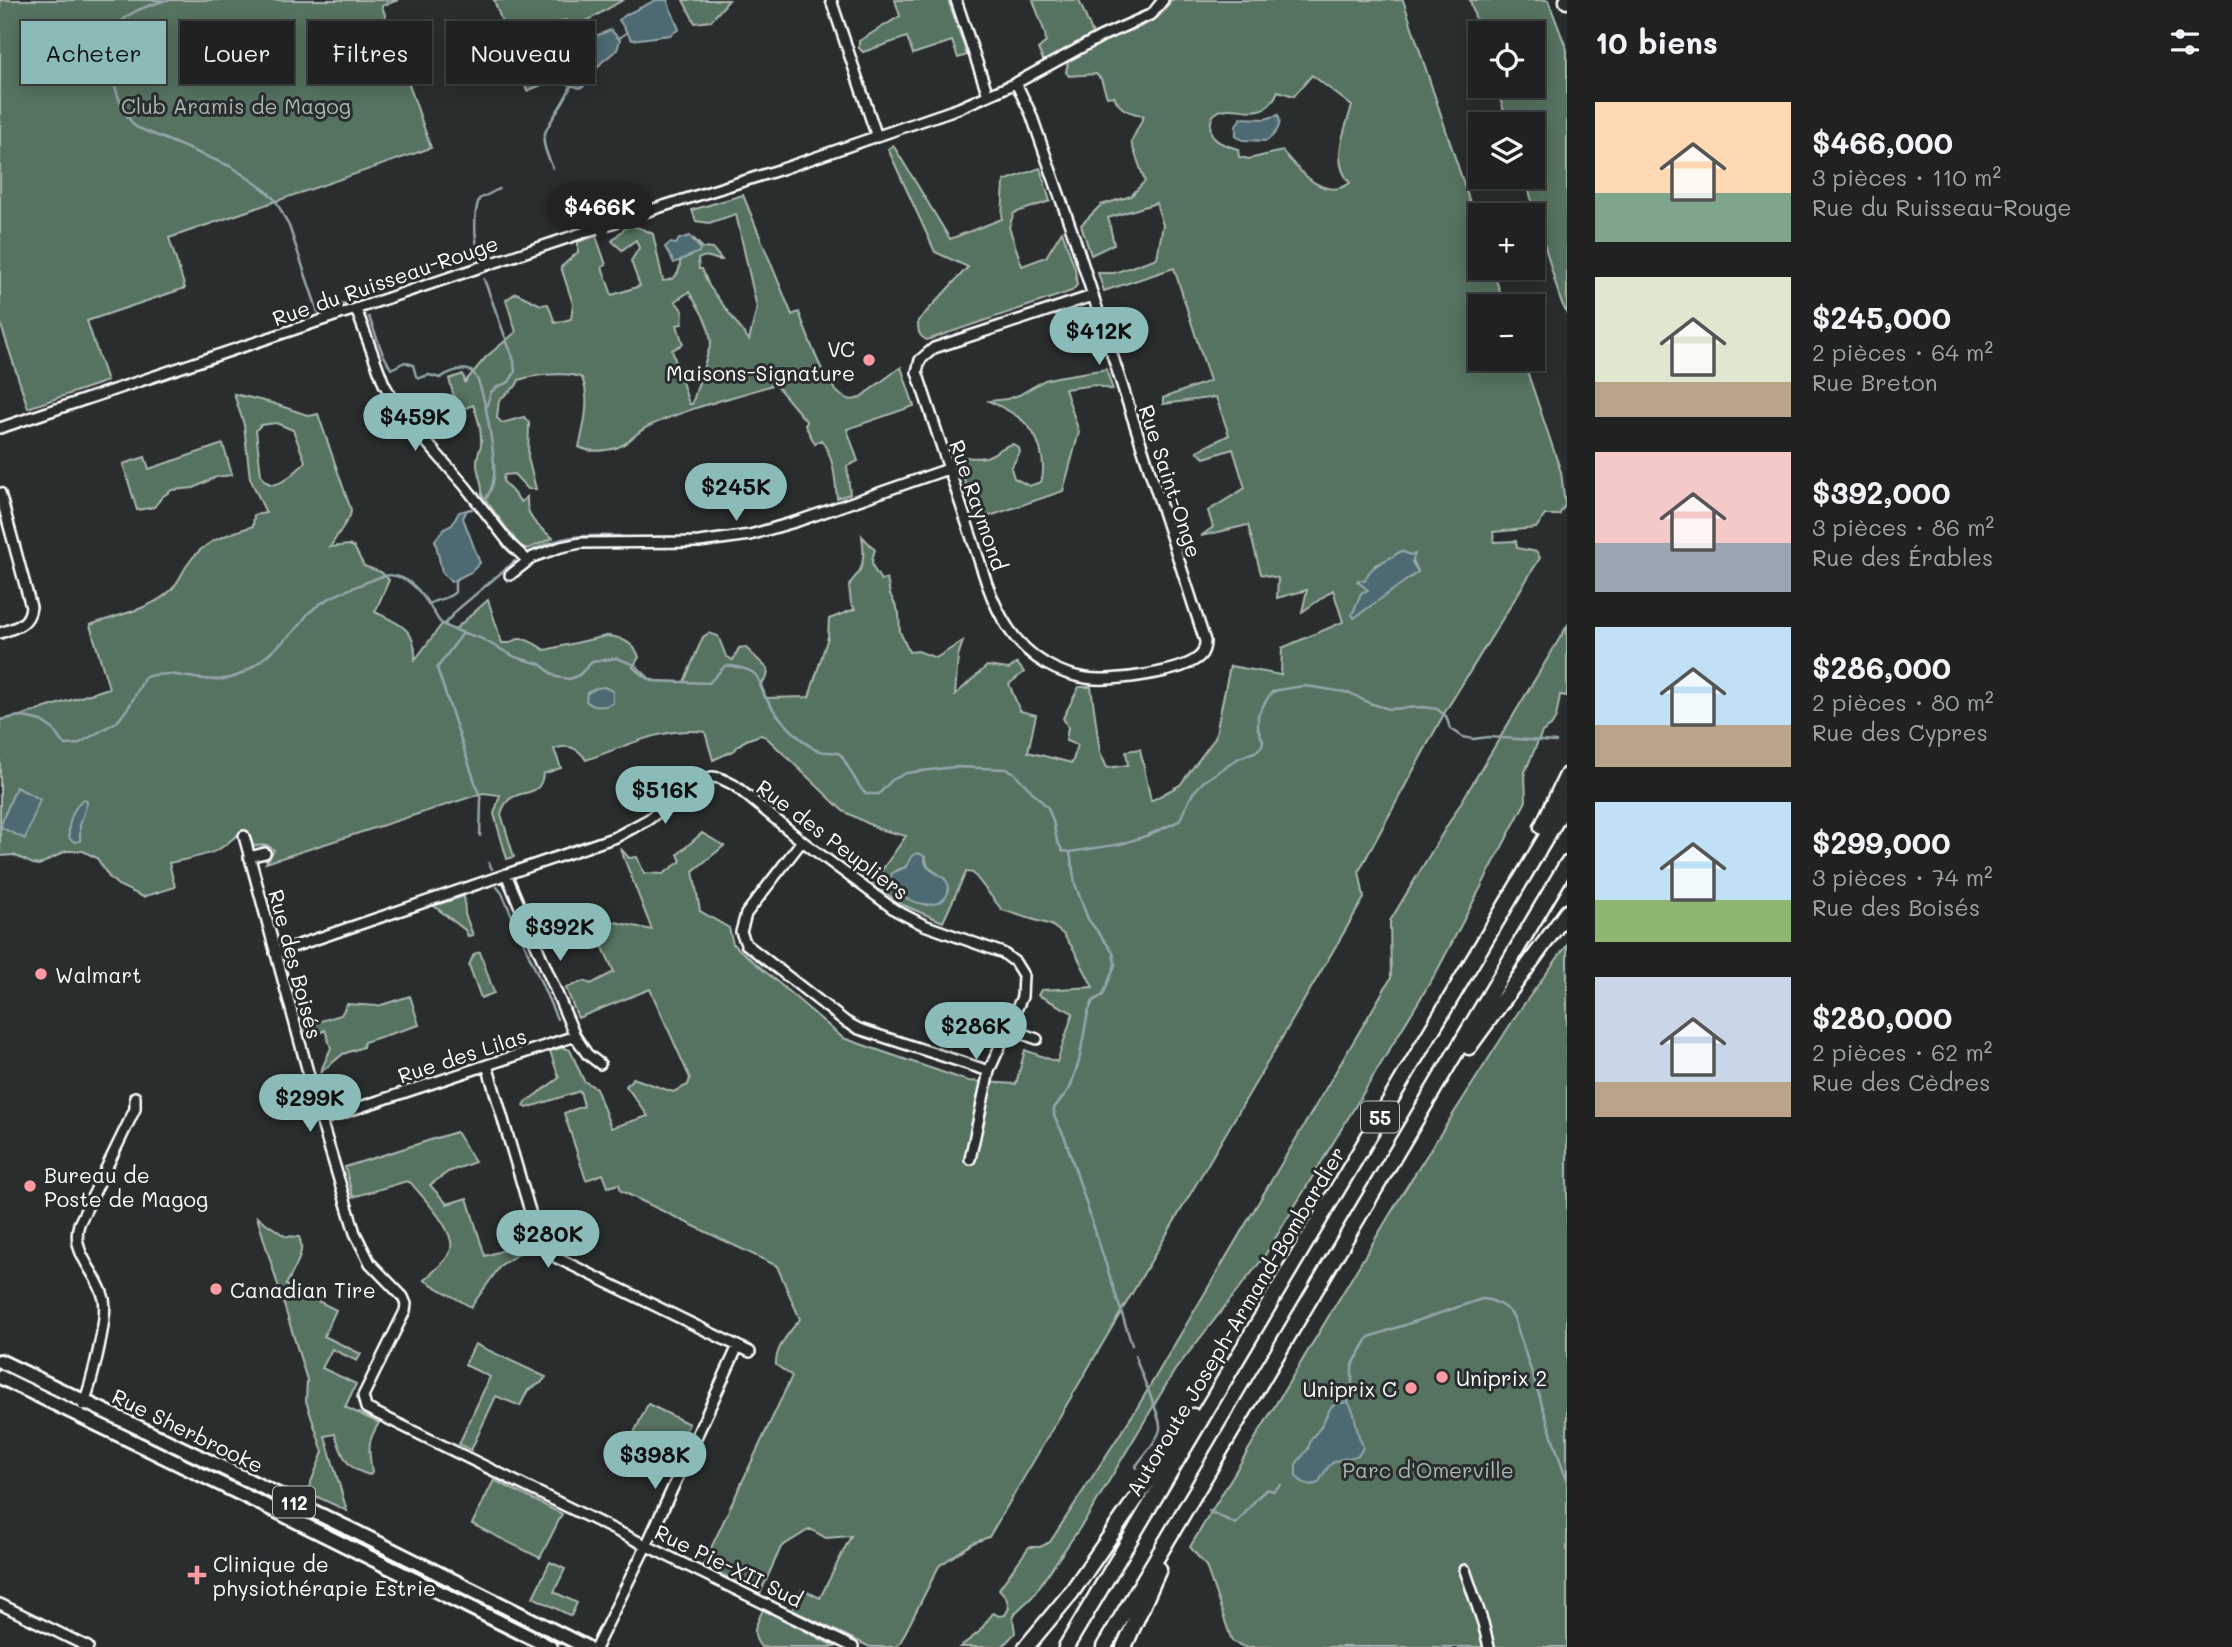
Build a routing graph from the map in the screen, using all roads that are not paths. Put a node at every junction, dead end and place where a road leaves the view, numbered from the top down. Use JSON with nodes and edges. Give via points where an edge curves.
{"nodes":[{"id":1,"x":831,"y":0,"type":"edge"},
{"id":2,"x":956,"y":0,"type":"edge"},
{"id":3,"x":1163,"y":0,"type":"edge"},
{"id":4,"x":1016,"y":83,"type":"junction"},
{"id":5,"x":988,"y":95,"type":"junction"},
{"id":6,"x":877,"y":137,"type":"junction"},
{"id":7,"x":1092,"y":296,"type":"junction"},
{"id":8,"x":356,"y":309,"type":"junction"},
{"id":9,"x":0,"y":428,"type":"edge"},
{"id":10,"x":948,"y":469,"type":"junction"},
{"id":11,"x":0,"y":493,"type":"edge"},
{"id":12,"x":5,"y":528,"type":"edge"},
{"id":13,"x":527,"y":560,"type":"junction"},
{"id":14,"x":510,"y":575,"type":"dead end"},
{"id":15,"x":0,"y":634,"type":"edge"},
{"id":16,"x":1202,"y":653,"type":"joint"},
{"id":17,"x":1567,"y":775,"type":"edge"},
{"id":18,"x":1567,"y":802,"type":"edge"},
{"id":19,"x":244,"y":836,"type":"dead end"},
{"id":20,"x":802,"y":841,"type":"junction"},
{"id":21,"x":265,"y":853,"type":"dead end"},
{"id":22,"x":249,"y":857,"type":"junction"},
{"id":23,"x":1567,"y":864,"type":"edge"},
{"id":24,"x":506,"y":874,"type":"junction"},
{"id":25,"x":1504,"y":907,"type":"junction"},
{"id":26,"x":1567,"y":912,"type":"edge"},
{"id":27,"x":275,"y":953,"type":"junction"},
{"id":28,"x":1009,"y":1029,"type":"junction"},
{"id":29,"x":575,"y":1036,"type":"junction"},
{"id":30,"x":1037,"y":1039,"type":"dead end"},
{"id":31,"x":600,"y":1064,"type":"dead end"},
{"id":32,"x":487,"y":1065,"type":"junction"},
{"id":33,"x":989,"y":1071,"type":"junction"},
{"id":34,"x":135,"y":1097,"type":"dead end"},
{"id":35,"x":1424,"y":1107,"type":"junction"},
{"id":36,"x":321,"y":1120,"type":"junction"},
{"id":37,"x":970,"y":1159,"type":"dead end"},
{"id":38,"x":1256,"y":1326,"type":"junction"},
{"id":39,"x":738,"y":1346,"type":"junction"},
{"id":40,"x":750,"y":1352,"type":"dead end"},
{"id":41,"x":0,"y":1361,"type":"edge"},
{"id":42,"x":0,"y":1377,"type":"edge"},
{"id":43,"x":85,"y":1402,"type":"junction"},
{"id":44,"x":364,"y":1405,"type":"joint"},
{"id":45,"x":78,"y":1414,"type":"junction"},
{"id":46,"x":1192,"y":1498,"type":"junction"},
{"id":47,"x":647,"y":1544,"type":"junction"},
{"id":48,"x":1465,"y":1570,"type":"dead end"},
{"id":49,"x":0,"y":1604,"type":"edge"},
{"id":50,"x":88,"y":1647,"type":"edge"},
{"id":51,"x":550,"y":1647,"type":"edge"},
{"id":52,"x":586,"y":1647,"type":"edge"},
{"id":53,"x":596,"y":1647,"type":"edge"},
{"id":54,"x":853,"y":1647,"type":"edge"},
{"id":55,"x":1026,"y":1647,"type":"edge"},
{"id":56,"x":1066,"y":1647,"type":"edge"},
{"id":57,"x":1104,"y":1647,"type":"edge"},
{"id":58,"x":1124,"y":1647,"type":"edge"},
{"id":59,"x":1489,"y":1647,"type":"edge"}],
"edges":[{"from":1,"to":6,"type":"street"},
{"from":2,"to":5,"type":"street"},
{"from":3,"to":4,"type":"street","name":"Rue du Ruisseau-Rouge","via":[[1152,14]]},
{"from":4,"to":5,"type":"street","name":"Rue du Ruisseau-Rouge"},
{"from":4,"to":7,"type":"street","name":"Rue Saint-Onge","via":[[1035,125]]},
{"from":5,"to":6,"type":"street","name":"Rue du Ruisseau-Rouge"},
{"from":6,"to":8,"type":"street","name":"Rue du Ruisseau-Rouge"},
{"from":7,"to":10,"type":"street","name":"Rue Raymond","via":[[923,355],[918,379]]},
{"from":7,"to":16,"type":"street","name":"Rue Saint-Onge","via":[[1204,636]]},
{"from":8,"to":9,"type":"street","name":"Rue du Ruisseau-Rouge"},
{"from":8,"to":13,"type":"street","via":[[380,377],[400,412]]},
{"from":10,"to":13,"type":"street","via":[[750,535],[699,542],[581,542]]},
{"from":10,"to":16,"type":"street","name":"Rue Raymond","via":[[1000,616],[1037,658],[1074,675],[1116,679],[1174,667]]},
{"from":11,"to":12,"type":"street"},
{"from":12,"to":15,"type":"street","via":[[31,601],[29,618]]},
{"from":13,"to":14,"type":"street"},
{"from":17,"to":25,"type":"highway"},
{"from":18,"to":25,"type":"highway"},
{"from":19,"to":22,"type":"street","name":"Rue des Boisés"},
{"from":20,"to":24,"type":"street","name":"Rue des Peupliers","via":[[727,780],[712,778],[697,781],[624,834]]},
{"from":20,"to":28,"type":"street","name":"Rue des Peupliers","via":[[895,910],[1010,957],[1020,968],[1024,989]]},
{"from":20,"to":33,"type":"street","via":[[746,914],[741,932],[746,944],[859,1029]]},
{"from":21,"to":22,"type":"street"},
{"from":22,"to":27,"type":"street","name":"Rue des Boisés"},
{"from":23,"to":35,"type":"highway"},
{"from":24,"to":27,"type":"street","name":"Rue des Peupliers"},
{"from":24,"to":29,"type":"street"},
{"from":25,"to":38,"type":"highway","name":"Autoroute Joseph-Armand-Bombardier","number":"55"},
{"from":26,"to":35,"type":"highway"},
{"from":27,"to":36,"type":"street","name":"Rue des Boisés"},
{"from":28,"to":30,"type":"street"},
{"from":28,"to":33,"type":"street"},
{"from":29,"to":31,"type":"street"},
{"from":29,"to":32,"type":"street","name":"Rue des Lilas"},
{"from":32,"to":36,"type":"street","name":"Rue des Lilas"},
{"from":32,"to":39,"type":"street","via":[[537,1235],[547,1251]]},
{"from":33,"to":37,"type":"street"},
{"from":34,"to":43,"type":"street","via":[[135,1109],[77,1234],[79,1249],[104,1304]]},
{"from":35,"to":46,"type":"highway","number":"55"},
{"from":36,"to":44,"type":"street","name":"Rue des Boisés","via":[[359,1243],[406,1304],[363,1396]]},
{"from":38,"to":55,"type":"highway","via":[[1071,1593]]},
{"from":38,"to":56,"type":"highway","name":"Autoroute Joseph-Armand-Bombardier","number":"55"},
{"from":39,"to":40,"type":"street"},
{"from":39,"to":47,"type":"street"},
{"from":41,"to":43,"type":"main road","name":"Rue Sherbrooke","number":"112"},
{"from":42,"to":45,"type":"main road","name":"Rue Sherbrooke","number":"112"},
{"from":43,"to":45,"type":"street"},
{"from":43,"to":52,"type":"main road","name":"Rue Sherbrooke","number":"112"},
{"from":44,"to":47,"type":"street","name":"Rue Pie-XII Sud"},
{"from":45,"to":51,"type":"main road","name":"Rue Sherbrooke","number":"112"},
{"from":46,"to":57,"type":"highway","number":"55"},
{"from":46,"to":58,"type":"highway"},
{"from":47,"to":53,"type":"street"},
{"from":47,"to":54,"type":"street","name":"Rue Pie-XII Sud"},
{"from":48,"to":59,"type":"street"},
{"from":49,"to":50,"type":"street"}]}
